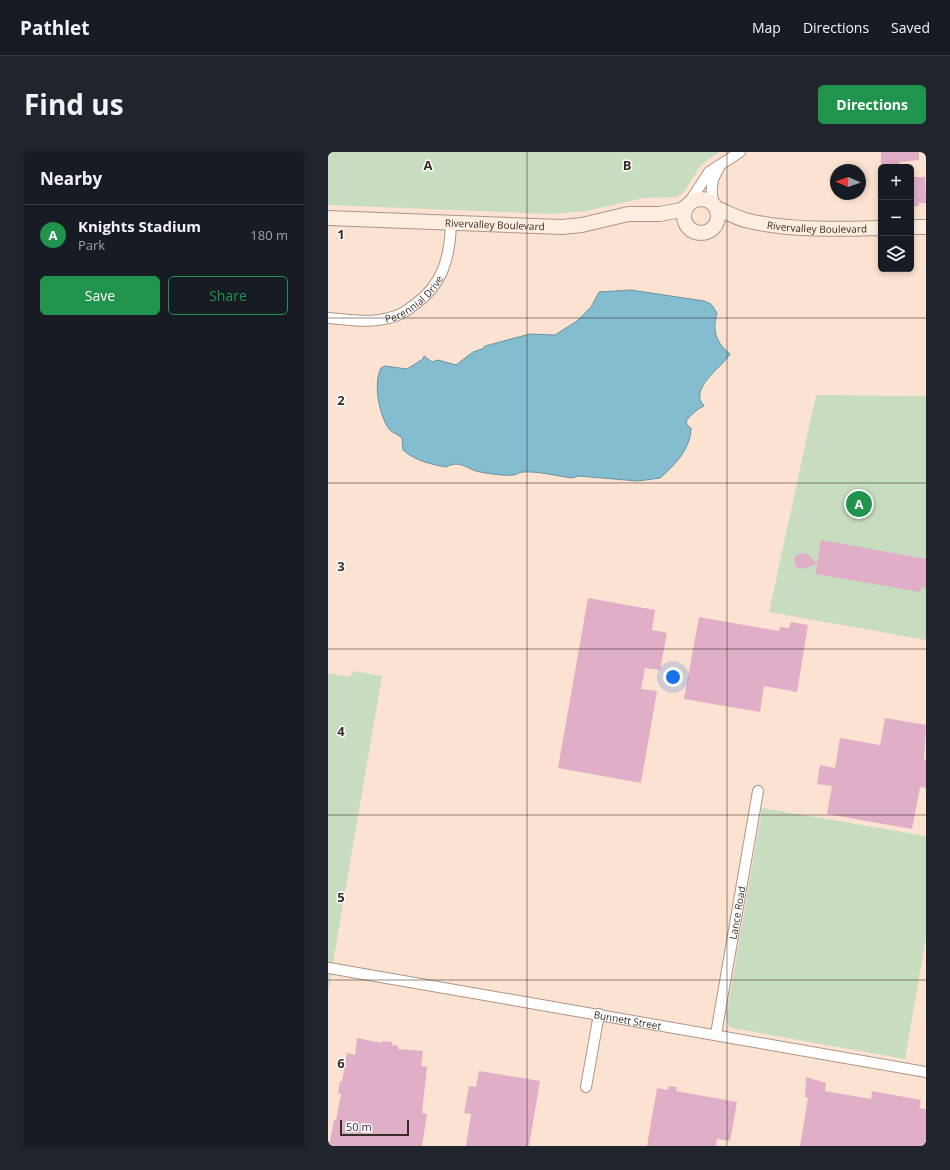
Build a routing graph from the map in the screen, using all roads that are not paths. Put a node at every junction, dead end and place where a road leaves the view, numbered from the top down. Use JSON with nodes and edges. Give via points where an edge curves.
{"nodes":[{"id":1,"x":740,"y":152,"type":"edge"},
{"id":2,"x":721,"y":166,"type":"junction"},
{"id":3,"x":688,"y":205,"type":"junction"},
{"id":4,"x":715,"y":206,"type":"junction"},
{"id":5,"x":660,"y":214,"type":"junction"},
{"id":6,"x":328,"y":218,"type":"edge"},
{"id":7,"x":752,"y":221,"type":"junction"},
{"id":8,"x":451,"y":223,"type":"junction"},
{"id":9,"x":914,"y":227,"type":"edge"},
{"id":10,"x":926,"y":227,"type":"edge"},
{"id":11,"x":713,"y":228,"type":"junction"},
{"id":12,"x":878,"y":228,"type":"edge"},
{"id":13,"x":691,"y":230,"type":"junction"},
{"id":14,"x":328,"y":318,"type":"edge"},
{"id":15,"x":758,"y":791,"type":"dead end"},
{"id":16,"x":329,"y":968,"type":"dead end"},
{"id":17,"x":599,"y":1014,"type":"junction"},
{"id":18,"x":716,"y":1034,"type":"junction"},
{"id":19,"x":926,"y":1072,"type":"edge"},
{"id":20,"x":586,"y":1087,"type":"dead end"}],
"edges":[{"from":1,"to":2,"type":"street"},
{"from":2,"to":3,"type":"street","via":[[710,172]]},
{"from":2,"to":4,"type":"street","via":[[712,183],[711,191]]},
{"from":3,"to":4,"type":"street","via":[[702,198]]},
{"from":3,"to":5,"type":"street","name":"Rivervalley Boulevard","via":[[681,210]]},
{"from":3,"to":13,"type":"street","via":[[685,222]]},
{"from":4,"to":7,"type":"street","name":"Rivervalley Boulevard"},
{"from":4,"to":11,"type":"street","via":[[718,219]]},
{"from":5,"to":8,"type":"street","name":"Rivervalley Boulevard","via":[[628,214],[562,227]]},
{"from":5,"to":13,"type":"street","name":"Rivervalley Boulevard"},
{"from":6,"to":8,"type":"street","name":"Rivervalley Boulevard"},
{"from":7,"to":11,"type":"street","name":"Rivervalley Boulevard"},
{"from":7,"to":12,"type":"street","name":"Rivervalley Boulevard","via":[[818,229]]},
{"from":8,"to":14,"type":"street","name":"Perennial Drive","via":[[450,248],[445,268],[439,280],[422,300],[390,318]]},
{"from":9,"to":10,"type":"street"},
{"from":11,"to":13,"type":"street","via":[[702,233]]},
{"from":15,"to":18,"type":"street","name":"Lance Road"},
{"from":16,"to":17,"type":"street","name":"Bunnett Street"},
{"from":17,"to":18,"type":"street","name":"Bunnett Street"},
{"from":17,"to":20,"type":"street"},
{"from":18,"to":19,"type":"street","name":"Bunnett Street"}]}
